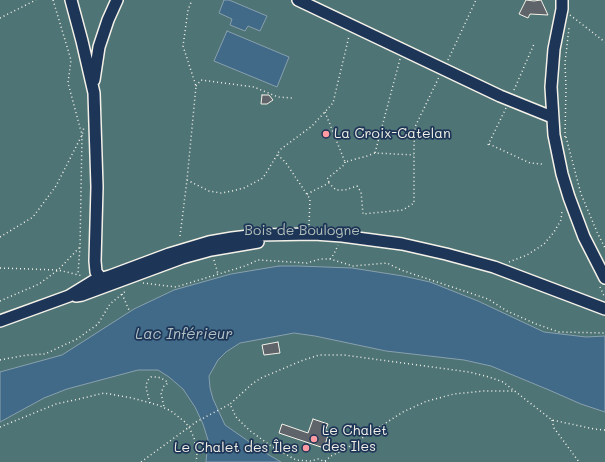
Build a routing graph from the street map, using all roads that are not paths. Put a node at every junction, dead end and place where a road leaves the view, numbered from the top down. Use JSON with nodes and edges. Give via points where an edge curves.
{"nodes":[{"id":1,"x":71,"y":0,"type":"edge"},
{"id":2,"x":118,"y":0,"type":"edge"},
{"id":3,"x":298,"y":0,"type":"edge"},
{"id":4,"x":566,"y":10,"type":"edge"},
{"id":5,"x":94,"y":93,"type":"junction"},
{"id":6,"x":552,"y":117,"type":"junction"},
{"id":7,"x":98,"y":274,"type":"junction"},
{"id":8,"x":605,"y":278,"type":"edge"},
{"id":9,"x":69,"y":296,"type":"junction"},
{"id":10,"x":605,"y":309,"type":"edge"},
{"id":11,"x":605,"y":316,"type":"edge"},
{"id":12,"x":0,"y":321,"type":"edge"}],
"edges":[{"from":1,"to":5,"type":"street"},
{"from":2,"to":5,"type":"street","via":[[99,47]]},
{"from":3,"to":6,"type":"street"},
{"from":4,"to":6,"type":"street","via":[[554,49],[551,79]]},
{"from":5,"to":7,"type":"street","via":[[97,180],[95,257]]},
{"from":6,"to":8,"type":"street","via":[[562,174],[569,197],[584,237]]},
{"from":7,"to":9,"type":"street"},
{"from":7,"to":10,"type":"street","via":[[103,278],[169,254],[232,238],[290,234],[342,236],[402,244],[494,267]]},
{"from":9,"to":11,"type":"street","via":[[82,296],[182,258],[211,250],[254,242],[301,240],[339,242],[419,254],[474,268]]},
{"from":9,"to":12,"type":"street"}]}
